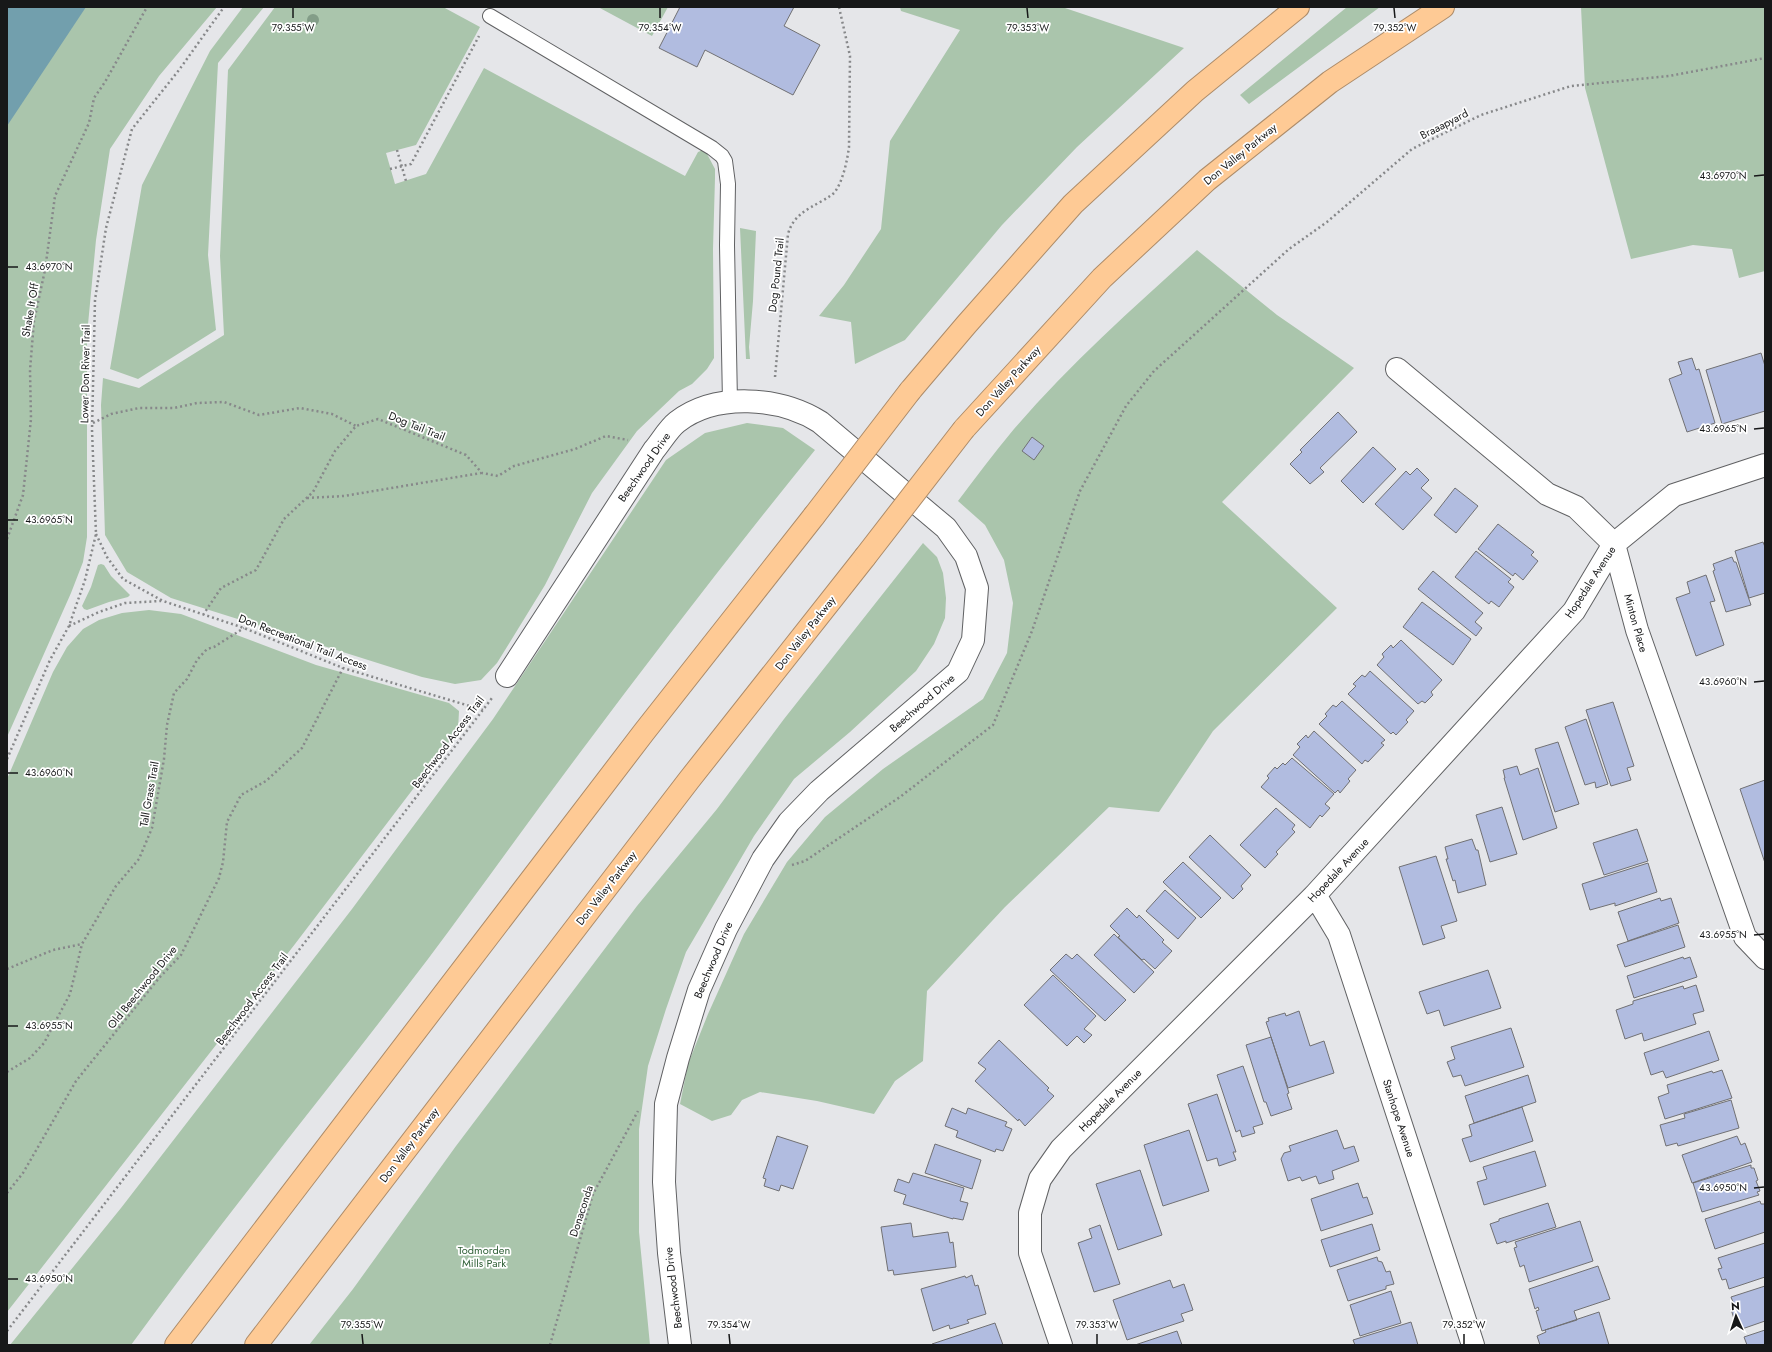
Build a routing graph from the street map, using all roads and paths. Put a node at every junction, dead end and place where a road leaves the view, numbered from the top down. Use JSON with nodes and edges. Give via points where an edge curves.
{"nodes":[{"id":1,"x":147,"y":7,"type":"edge"},
{"id":2,"x":224,"y":7,"type":"edge"},
{"id":3,"x":839,"y":7,"type":"edge"},
{"id":4,"x":1298,"y":7,"type":"edge"},
{"id":5,"x":1443,"y":7,"type":"edge"},
{"id":6,"x":490,"y":16,"type":"joint"},
{"id":7,"x":1765,"y":58,"type":"edge"},
{"id":8,"x":398,"y":150,"type":"dead end"},
{"id":9,"x":402,"y":166,"type":"junction"},
{"id":10,"x":390,"y":169,"type":"dead end"},
{"id":11,"x":406,"y":180,"type":"dead end"},
{"id":12,"x":1193,"y":335,"type":"dead end"},
{"id":13,"x":1397,"y":368,"type":"dead end"},
{"id":14,"x":730,"y":402,"type":"junction"},
{"id":15,"x":773,"y":403,"type":"junction"},
{"id":16,"x":93,"y":423,"type":"junction"},
{"id":17,"x":356,"y":426,"type":"junction"},
{"id":18,"x":654,"y":450,"type":"junction"},
{"id":19,"x":1765,"y":465,"type":"edge"},
{"id":20,"x":482,"y":473,"type":"junction"},
{"id":21,"x":307,"y":498,"type":"junction"},
{"id":22,"x":96,"y":534,"type":"junction"},
{"id":23,"x":7,"y":539,"type":"edge"},
{"id":24,"x":1614,"y":544,"type":"junction"},
{"id":25,"x":163,"y":601,"type":"junction"},
{"id":26,"x":203,"y":615,"type":"junction"},
{"id":27,"x":69,"y":626,"type":"junction"},
{"id":28,"x":244,"y":628,"type":"junction"},
{"id":29,"x":344,"y":668,"type":"junction"},
{"id":30,"x":507,"y":676,"type":"joint"},
{"id":31,"x":483,"y":710,"type":"junction"},
{"id":32,"x":7,"y":759,"type":"edge"},
{"id":33,"x":1315,"y":895,"type":"junction"},
{"id":34,"x":82,"y":944,"type":"junction"},
{"id":35,"x":1765,"y":958,"type":"edge"},
{"id":36,"x":7,"y":969,"type":"edge"},
{"id":37,"x":7,"y":1072,"type":"edge"},
{"id":38,"x":639,"y":1109,"type":"dead end"},
{"id":39,"x":7,"y":1192,"type":"edge"},
{"id":40,"x":7,"y":1332,"type":"edge"},
{"id":41,"x":176,"y":1345,"type":"edge"},
{"id":42,"x":256,"y":1345,"type":"edge"},
{"id":43,"x":550,"y":1345,"type":"edge"},
{"id":44,"x":680,"y":1345,"type":"edge"},
{"id":45,"x":1061,"y":1345,"type":"edge"},
{"id":46,"x":1473,"y":1345,"type":"edge"}],
"edges":[{"from":1,"to":23,"type":"path","name":"Shake It Off","via":[[94,98],[89,123],[55,196],[45,270],[34,320],[30,370],[31,419],[23,495]]},
{"from":2,"to":16,"type":"path","name":"Lower Don River Trail","via":[[179,70],[132,129],[106,228],[95,300]]},
{"from":3,"to":15,"type":"path","name":"Dog Pound Trail","via":[[850,56],[849,147],[835,191],[799,214],[790,227]]},
{"from":4,"to":41,"type":"highway","bridge":true,"via":[[1194,91],[1073,204],[966,325],[910,392],[640,738]]},
{"from":5,"to":42,"type":"highway","name":"Don Valley Parkway","bridge":true,"via":[[1330,82],[1207,180],[1102,278],[964,429],[689,780]]},
{"from":6,"to":9,"type":"path","via":[[411,164]]},
{"from":6,"to":14,"type":"lane","via":[[722,156],[728,184]]},
{"from":7,"to":12,"type":"path","name":"Braaapyard","via":[[1668,76],[1571,86],[1481,115],[1412,149],[1327,222],[1289,249]]},
{"from":8,"to":9,"type":"path"},
{"from":9,"to":10,"type":"path"},
{"from":9,"to":11,"type":"path"},
{"from":13,"to":24,"type":"street","via":[[1547,494],[1576,507]]},
{"from":14,"to":15,"type":"street","name":"Beechwood Drive"},
{"from":14,"to":18,"type":"street","name":"Beechwood Drive","via":[[693,412],[676,422]]},
{"from":15,"to":44,"type":"street","name":"Beechwood Drive","via":[[805,413],[820,422],[946,528],[966,556],[978,588],[973,640],[958,672],[819,791],[789,822],[763,859],[726,929],[699,990],[666,1104],[665,1198]]},
{"from":16,"to":17,"type":"path","via":[[111,414],[139,408],[174,408],[197,403],[224,402],[259,415],[300,408],[332,414]]},
{"from":16,"to":22,"type":"path","name":"Lower Don River Trail"},
{"from":17,"to":20,"type":"path","name":"Dog Tail Trail","via":[[378,419],[466,455]]},
{"from":17,"to":21,"type":"path","via":[[335,451],[313,492]]},
{"from":18,"to":20,"type":"path","via":[[627,439],[606,436],[576,449],[514,466],[498,476]]},
{"from":18,"to":30,"type":"street","name":"Beechwood Drive"},
{"from":19,"to":24,"type":"street","name":"Hopedale Avenue","via":[[1674,495]]},
{"from":20,"to":21,"type":"path","via":[[344,496]]},
{"from":21,"to":26,"type":"path","via":[[284,519],[256,570],[221,588]]},
{"from":22,"to":25,"type":"path","name":"Don Recreational Trail Access","via":[[122,579]]},
{"from":22,"to":27,"type":"path","name":"Lower Don River Trail","via":[[85,580]]},
{"from":24,"to":33,"type":"street","name":"Hopedale Avenue","via":[[1574,611]]},
{"from":24,"to":35,"type":"street","name":"Minton Place","via":[[1637,630],[1745,937]]},
{"from":25,"to":26,"type":"path","name":"Don Recreational Trail Access"},
{"from":25,"to":27,"type":"path","name":"Don Recreational Trail Access","via":[[124,603]]},
{"from":26,"to":28,"type":"path","name":"Don Recreational Trail Access"},
{"from":27,"to":32,"type":"path","name":"Lower Don River Trail","via":[[50,660]]},
{"from":28,"to":29,"type":"path","name":"Don Recreational Trail Access"},
{"from":28,"to":34,"type":"path","name":"Tall Grass Trail","via":[[214,647],[207,648],[174,693],[152,828],[139,859],[116,886]]},
{"from":29,"to":31,"type":"path","name":"Don Recreational Trail Access"},
{"from":29,"to":39,"type":"path","name":"Old Beechwood Drive","via":[[302,748],[266,781],[241,795],[227,822],[219,878],[181,954],[158,978],[76,1082],[23,1173]]},
{"from":30,"to":31,"type":"path","name":"Beechwood Access Trail"},
{"from":31,"to":40,"type":"path","name":"Beechwood Access Trail"},
{"from":33,"to":45,"type":"street","name":"Hopedale Avenue","via":[[1061,1149],[1040,1179],[1030,1213],[1030,1253]]},
{"from":33,"to":46,"type":"street","name":"Stanhope Avenue","via":[[1339,935]]},
{"from":34,"to":36,"type":"path","via":[[54,950]]},
{"from":34,"to":37,"type":"path","name":"Tall Grass Trail","via":[[70,994],[44,1043],[30,1058]]},
{"from":38,"to":43,"type":"path","name":"Donaconda","via":[[593,1194]]}]}
